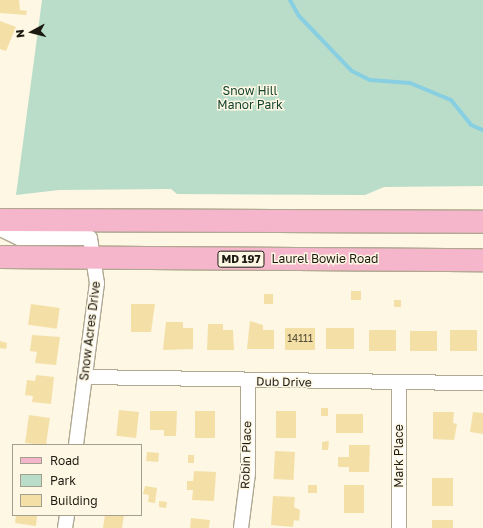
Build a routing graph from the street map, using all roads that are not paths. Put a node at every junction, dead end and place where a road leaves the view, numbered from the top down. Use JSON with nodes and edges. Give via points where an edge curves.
{"nodes":[{"id":1,"x":0,"y":220,"type":"edge"},
{"id":2,"x":483,"y":222,"type":"edge"},
{"id":3,"x":0,"y":229,"type":"edge"},
{"id":4,"x":0,"y":257,"type":"edge"},
{"id":5,"x":96,"y":258,"type":"junction"},
{"id":6,"x":483,"y":260,"type":"edge"},
{"id":7,"x":85,"y":377,"type":"junction"},
{"id":8,"x":248,"y":382,"type":"junction"},
{"id":9,"x":399,"y":383,"type":"junction"},
{"id":10,"x":483,"y":383,"type":"edge"},
{"id":11,"x":76,"y":444,"type":"edge"},
{"id":12,"x":67,"y":516,"type":"edge"},
{"id":13,"x":65,"y":528,"type":"edge"},
{"id":14,"x":241,"y":528,"type":"edge"},
{"id":15,"x":399,"y":528,"type":"edge"}],
"edges":[{"from":1,"to":2,"type":"main road"},
{"from":3,"to":5,"type":"street","name":"Snow Acres Drive","via":[[20,238],[90,238]]},
{"from":4,"to":5,"type":"main road","name":"Laurel Bowie Road","number":"MD 197"},
{"from":5,"to":6,"type":"main road","name":"Laurel Bowie Road","number":"MD 197"},
{"from":5,"to":7,"type":"street","name":"Snow Acres Drive","via":[[96,299]]},
{"from":7,"to":8,"type":"street","name":"Dub Drive"},
{"from":7,"to":11,"type":"street","name":"Snow Acres Drive"},
{"from":8,"to":9,"type":"street","name":"Dub Drive"},
{"from":8,"to":14,"type":"street","name":"Robin Place","via":[[248,473]]},
{"from":9,"to":10,"type":"street","name":"Dub Drive"},
{"from":9,"to":15,"type":"street","name":"Mark Place"},
{"from":12,"to":13,"type":"street"}]}
